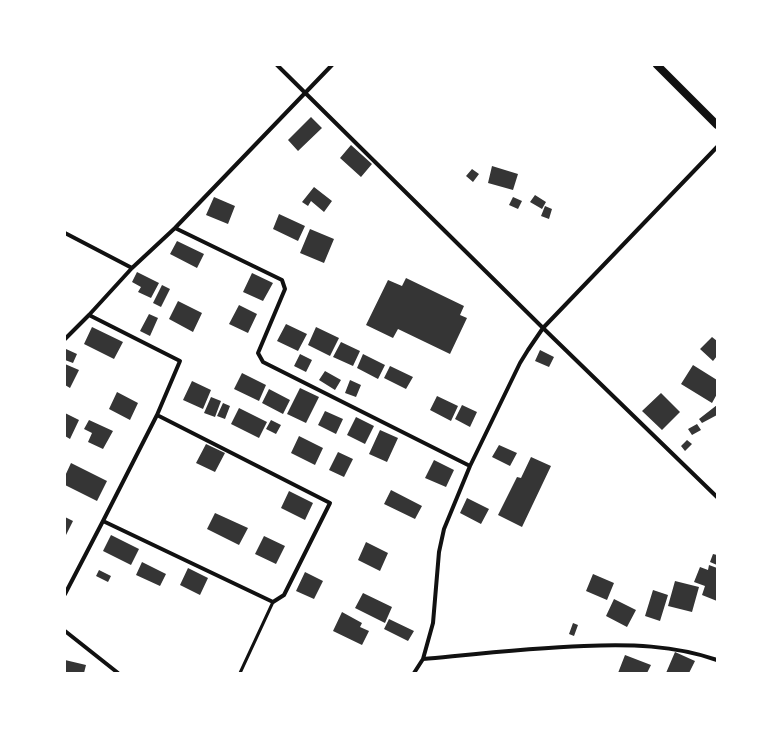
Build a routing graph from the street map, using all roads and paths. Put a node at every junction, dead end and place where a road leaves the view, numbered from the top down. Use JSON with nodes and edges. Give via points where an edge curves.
{"nodes":[{"id":1,"x":277,"y":65,"type":"edge"},
{"id":2,"x":332,"y":65,"type":"edge"},
{"id":3,"x":657,"y":65,"type":"edge"},
{"id":4,"x":305,"y":92,"type":"junction"},
{"id":5,"x":717,"y":125,"type":"edge"},
{"id":6,"x":717,"y":147,"type":"edge"},
{"id":7,"x":175,"y":228,"type":"junction"},
{"id":8,"x":65,"y":233,"type":"edge"},
{"id":9,"x":132,"y":268,"type":"junction"},
{"id":10,"x":89,"y":315,"type":"junction"},
{"id":11,"x":543,"y":328,"type":"junction"},
{"id":12,"x":65,"y":339,"type":"edge"},
{"id":13,"x":157,"y":414,"type":"junction"},
{"id":14,"x":470,"y":466,"type":"junction"},
{"id":15,"x":717,"y":497,"type":"edge"},
{"id":16,"x":104,"y":521,"type":"junction"},
{"id":17,"x":65,"y":594,"type":"edge"},
{"id":18,"x":273,"y":602,"type":"junction"},
{"id":19,"x":65,"y":631,"type":"edge"},
{"id":20,"x":423,"y":659,"type":"junction"},
{"id":21,"x":717,"y":660,"type":"edge"},
{"id":22,"x":118,"y":673,"type":"edge"},
{"id":23,"x":240,"y":673,"type":"edge"},
{"id":24,"x":414,"y":673,"type":"edge"}],
"edges":[{"from":1,"to":4,"type":"street"},
{"from":2,"to":4,"type":"street"},
{"from":3,"to":5,"type":"main road"},
{"from":4,"to":7,"type":"street"},
{"from":4,"to":11,"type":"street"},
{"from":6,"to":11,"type":"street"},
{"from":7,"to":9,"type":"street"},
{"from":7,"to":14,"type":"street","via":[[282,280],[286,290],[258,353],[264,362]]},
{"from":8,"to":9,"type":"street"},
{"from":9,"to":10,"type":"street"},
{"from":10,"to":12,"type":"street"},
{"from":10,"to":13,"type":"street","via":[[180,360]]},
{"from":11,"to":14,"type":"street","via":[[520,363]]},
{"from":11,"to":15,"type":"street"},
{"from":13,"to":16,"type":"street"},
{"from":13,"to":18,"type":"street","via":[[330,503],[284,595]]},
{"from":14,"to":20,"type":"street","via":[[444,530],[439,552],[433,623]]},
{"from":16,"to":17,"type":"street"},
{"from":16,"to":18,"type":"street"},
{"from":18,"to":23,"type":"lane"},
{"from":19,"to":22,"type":"street"},
{"from":20,"to":21,"type":"street","via":[[547,647],[622,645],[676,650]]},
{"from":20,"to":24,"type":"street"}]}
